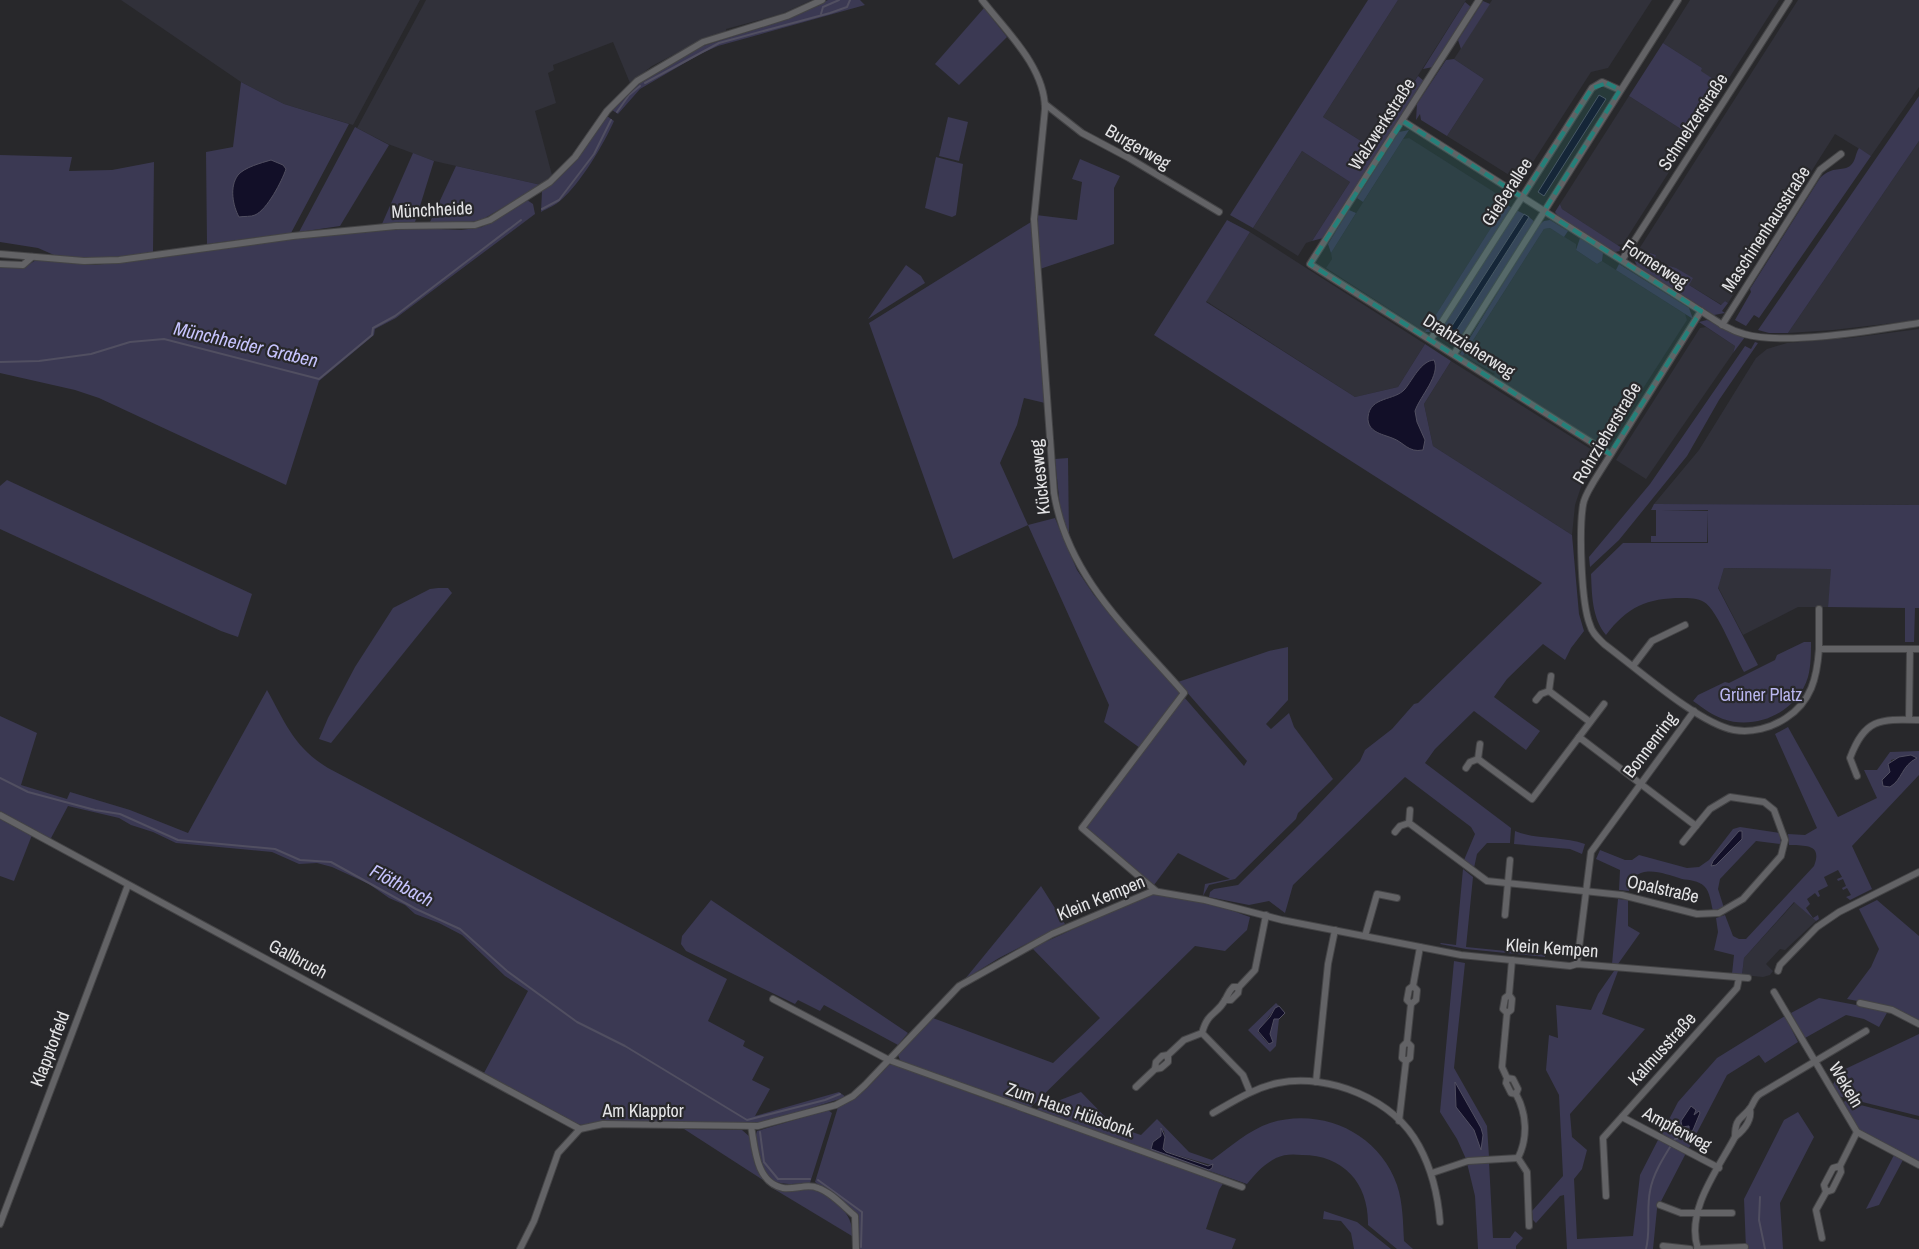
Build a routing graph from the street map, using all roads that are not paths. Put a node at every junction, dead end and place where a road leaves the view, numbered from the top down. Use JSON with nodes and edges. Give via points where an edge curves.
{"nodes":[{"id":1,"x":822,"y":0,"type":"edge"},
{"id":2,"x":982,"y":0,"type":"edge"},
{"id":3,"x":1479,"y":0,"type":"edge"},
{"id":4,"x":1678,"y":0,"type":"edge"},
{"id":5,"x":1788,"y":0,"type":"edge"},
{"id":6,"x":1620,"y":90,"type":"junction"},
{"id":7,"x":1045,"y":104,"type":"junction"},
{"id":8,"x":1403,"y":121,"type":"junction"},
{"id":9,"x":1841,"y":154,"type":"dead end"},
{"id":10,"x":1522,"y":197,"type":"junction"},
{"id":11,"x":1544,"y":211,"type":"junction"},
{"id":12,"x":1219,"y":212,"type":"dead end"},
{"id":13,"x":0,"y":254,"type":"edge"},
{"id":14,"x":32,"y":257,"type":"junction"},
{"id":15,"x":1622,"y":260,"type":"junction"},
{"id":16,"x":0,"y":264,"type":"edge"},
{"id":17,"x":1310,"y":264,"type":"joint"},
{"id":18,"x":1701,"y":311,"type":"junction"},
{"id":19,"x":1919,"y":323,"type":"edge"},
{"id":20,"x":1722,"y":325,"type":"junction"},
{"id":21,"x":1431,"y":339,"type":"junction"},
{"id":22,"x":1454,"y":354,"type":"junction"},
{"id":23,"x":1610,"y":454,"type":"junction"},
{"id":24,"x":1819,"y":609,"type":"dead end"},
{"id":25,"x":1685,"y":625,"type":"dead end"},
{"id":26,"x":1819,"y":649,"type":"junction"},
{"id":27,"x":1910,"y":649,"type":"junction"},
{"id":28,"x":1919,"y":649,"type":"edge"},
{"id":29,"x":1633,"y":666,"type":"junction"},
{"id":30,"x":1551,"y":676,"type":"dead end"},
{"id":31,"x":1549,"y":691,"type":"junction"},
{"id":32,"x":1536,"y":700,"type":"dead end"},
{"id":33,"x":1604,"y":704,"type":"dead end"},
{"id":34,"x":1694,"y":711,"type":"junction"},
{"id":35,"x":1909,"y":720,"type":"junction"},
{"id":36,"x":1919,"y":720,"type":"edge"},
{"id":37,"x":1590,"y":722,"type":"junction"},
{"id":38,"x":1579,"y":738,"type":"junction"},
{"id":39,"x":1480,"y":744,"type":"dead end"},
{"id":40,"x":1478,"y":759,"type":"junction"},
{"id":41,"x":1466,"y":768,"type":"dead end"},
{"id":42,"x":1857,"y":776,"type":"dead end"},
{"id":43,"x":1640,"y":784,"type":"junction"},
{"id":44,"x":1410,"y":810,"type":"dead end"},
{"id":45,"x":0,"y":816,"type":"edge"},
{"id":46,"x":1409,"y":823,"type":"junction"},
{"id":47,"x":1696,"y":826,"type":"junction"},
{"id":48,"x":1395,"y":832,"type":"dead end"},
{"id":49,"x":1683,"y":842,"type":"dead end"},
{"id":50,"x":1510,"y":860,"type":"dead end"},
{"id":51,"x":1919,"y":872,"type":"edge"},
{"id":52,"x":128,"y":884,"type":"junction"},
{"id":53,"x":1508,"y":884,"type":"junction"},
{"id":54,"x":1156,"y":891,"type":"junction"},
{"id":55,"x":1585,"y":891,"type":"junction"},
{"id":56,"x":1396,"y":898,"type":"dead end"},
{"id":57,"x":1266,"y":915,"type":"junction"},
{"id":58,"x":1505,"y":915,"type":"dead end"},
{"id":59,"x":1335,"y":930,"type":"junction"},
{"id":60,"x":1365,"y":936,"type":"junction"},
{"id":61,"x":1420,"y":947,"type":"junction"},
{"id":62,"x":1512,"y":960,"type":"junction"},
{"id":63,"x":1577,"y":964,"type":"junction"},
{"id":64,"x":1778,"y":971,"type":"dead end"},
{"id":65,"x":1739,"y":978,"type":"junction"},
{"id":66,"x":1748,"y":978,"type":"dead end"},
{"id":67,"x":1774,"y":992,"type":"dead end"},
{"id":68,"x":773,"y":999,"type":"dead end"},
{"id":69,"x":1860,"y":1003,"type":"dead end"},
{"id":70,"x":1919,"y":1024,"type":"edge"},
{"id":71,"x":1866,"y":1031,"type":"dead end"},
{"id":72,"x":1202,"y":1033,"type":"junction"},
{"id":73,"x":889,"y":1060,"type":"junction"},
{"id":74,"x":1814,"y":1061,"type":"junction"},
{"id":75,"x":1316,"y":1082,"type":"junction"},
{"id":76,"x":1136,"y":1087,"type":"dead end"},
{"id":77,"x":1250,"y":1092,"type":"junction"},
{"id":78,"x":1213,"y":1113,"type":"dead end"},
{"id":79,"x":1622,"y":1117,"type":"junction"},
{"id":80,"x":1399,"y":1121,"type":"junction"},
{"id":81,"x":751,"y":1126,"type":"junction"},
{"id":82,"x":580,"y":1129,"type":"junction"},
{"id":83,"x":1857,"y":1132,"type":"junction"},
{"id":84,"x":1518,"y":1158,"type":"junction"},
{"id":85,"x":1919,"y":1165,"type":"edge"},
{"id":86,"x":1719,"y":1168,"type":"junction"},
{"id":87,"x":1432,"y":1173,"type":"junction"},
{"id":88,"x":1242,"y":1187,"type":"dead end"},
{"id":89,"x":1606,"y":1196,"type":"dead end"},
{"id":90,"x":1660,"y":1205,"type":"dead end"},
{"id":91,"x":1732,"y":1213,"type":"dead end"},
{"id":92,"x":1698,"y":1214,"type":"junction"},
{"id":93,"x":1440,"y":1222,"type":"dead end"},
{"id":94,"x":0,"y":1224,"type":"edge"},
{"id":95,"x":1529,"y":1226,"type":"dead end"},
{"id":96,"x":1822,"y":1238,"type":"dead end"},
{"id":97,"x":1663,"y":1246,"type":"dead end"},
{"id":98,"x":1745,"y":1247,"type":"dead end"},
{"id":99,"x":520,"y":1249,"type":"edge"},
{"id":100,"x":856,"y":1249,"type":"edge"},
{"id":101,"x":1690,"y":1249,"type":"edge"},
{"id":102,"x":1698,"y":1249,"type":"edge"}],
"edges":[{"from":1,"to":14,"type":"street","name":"Münchheide","via":[[787,16],[703,42],[637,81],[608,112],[575,157],[550,182],[490,220],[475,225],[396,226],[293,236],[119,260],[84,262]]},
{"from":2,"to":7,"type":"street","name":"Kückesweg","via":[[1034,70]]},
{"from":3,"to":8,"type":"street","name":"Walzwerkstraße"},
{"from":4,"to":6,"type":"street"},
{"from":5,"to":15,"type":"street","name":"Schmelzerstraße"},
{"from":6,"to":10,"type":"street","name":"Gießerallee","via":[[1602,82],[1592,88]]},
{"from":6,"to":11,"type":"street"},
{"from":7,"to":12,"type":"street","name":"Burgerweg","via":[[1082,133]]},
{"from":7,"to":54,"type":"street","name":"Kückesweg","via":[[1034,219],[1058,518],[1092,588],[1184,693],[1082,828]]},
{"from":8,"to":10,"type":"street","name":"Formerweg"},
{"from":8,"to":17,"type":"street","name":"Walzwerkstraße"},
{"from":9,"to":20,"type":"street","name":"Maschinenhausstraße","via":[[1820,170]]},
{"from":10,"to":11,"type":"street","name":"Formerweg"},
{"from":10,"to":21,"type":"street","name":"Gießerallee"},
{"from":11,"to":15,"type":"street","name":"Formerweg"},
{"from":11,"to":22,"type":"street"},
{"from":13,"to":14,"type":"street","name":"Münchheide"},
{"from":14,"to":16,"type":"street","via":[[23,265]]},
{"from":15,"to":18,"type":"street","name":"Formerweg"},
{"from":17,"to":21,"type":"street","name":"Drahtzieherweg"},
{"from":18,"to":20,"type":"street","name":"Formerweg"},
{"from":18,"to":23,"type":"street","name":"Rohrzieherstraße"},
{"from":19,"to":20,"type":"street","name":"Formerweg","via":[[1858,332],[1776,338],[1747,335]]},
{"from":21,"to":22,"type":"street","name":"Drahtzieherweg"},
{"from":22,"to":23,"type":"street","name":"Drahtzieherweg"},
{"from":23,"to":29,"type":"street","name":"Rohrzieherstraße","via":[[1583,503],[1580,536],[1587,611],[1589,624],[1597,637]]},
{"from":24,"to":26,"type":"street","name":"Bonnenring"},
{"from":25,"to":29,"type":"street","via":[[1652,641]]},
{"from":26,"to":27,"type":"street"},
{"from":26,"to":34,"type":"street","name":"Bonnenring","via":[[1817,676],[1810,693],[1794,713],[1778,723],[1755,730],[1735,730],[1713,724]]},
{"from":27,"to":28,"type":"street"},
{"from":27,"to":35,"type":"street"},
{"from":29,"to":34,"type":"street","name":"Rohrzieherstraße"},
{"from":30,"to":31,"type":"street"},
{"from":31,"to":32,"type":"street"},
{"from":31,"to":37,"type":"street"},
{"from":33,"to":37,"type":"street"},
{"from":34,"to":43,"type":"street","name":"Bonnenring"},
{"from":35,"to":36,"type":"street"},
{"from":35,"to":42,"type":"street","via":[[1882,720],[1871,725],[1850,758]]},
{"from":37,"to":38,"type":"street"},
{"from":38,"to":40,"type":"street","via":[[1532,799]]},
{"from":38,"to":43,"type":"street"},
{"from":39,"to":40,"type":"street"},
{"from":40,"to":41,"type":"street"},
{"from":43,"to":47,"type":"street"},
{"from":43,"to":55,"type":"street","name":"Bonnenring","via":[[1591,852]]},
{"from":44,"to":46,"type":"street"},
{"from":45,"to":52,"type":"street","name":"Gallbruch"},
{"from":46,"to":48,"type":"street"},
{"from":46,"to":53,"type":"street","name":"Opalstraße","via":[[1487,881]]},
{"from":47,"to":49,"type":"street","name":"Opalstraße"},
{"from":47,"to":55,"type":"street","name":"Opalstraße","via":[[1710,809],[1730,798],[1764,802],[1774,810],[1785,840],[1780,856],[1743,899],[1719,913],[1697,914],[1622,895]]},
{"from":50,"to":53,"type":"street"},
{"from":51,"to":64,"type":"street","via":[[1838,912],[1817,927]]},
{"from":52,"to":82,"type":"street","name":"Gallbruch"},
{"from":52,"to":94,"type":"street","name":"Klapptorfeld"},
{"from":53,"to":55,"type":"street","name":"Opalstraße"},
{"from":53,"to":58,"type":"street"},
{"from":54,"to":57,"type":"street","name":"Klein Kempen"},
{"from":54,"to":73,"type":"street","name":"Klein Kempen","via":[[1059,930],[969,980],[952,992]]},
{"from":55,"to":63,"type":"street","name":"Bonnenring"},
{"from":56,"to":60,"type":"street","via":[[1377,894]]},
{"from":57,"to":59,"type":"street","name":"Klein Kempen"},
{"from":57,"to":72,"type":"street","via":[[1255,970],[1226,994],[1225,1000],[1207,1019]]},
{"from":59,"to":60,"type":"street","name":"Klein Kempen"},
{"from":59,"to":75,"type":"street","via":[[1328,964]]},
{"from":60,"to":61,"type":"street","name":"Klein Kempen"},
{"from":61,"to":62,"type":"street","name":"Klein Kempen"},
{"from":61,"to":80,"type":"street","via":[[1413,986],[1408,989],[1407,1000],[1411,1004],[1408,1042],[1403,1046],[1402,1058],[1406,1061]]},
{"from":62,"to":63,"type":"street","name":"Klein Kempen"},
{"from":62,"to":84,"type":"street","via":[[1509,995],[1504,998],[1503,1009],[1507,1013],[1502,1068],[1511,1093],[1516,1094],[1523,1108],[1525,1139]]},
{"from":63,"to":65,"type":"street","name":"Klein Kempen"},
{"from":65,"to":66,"type":"street"},
{"from":65,"to":79,"type":"street","name":"Kalmusstraße","via":[[1737,988]]},
{"from":67,"to":74,"type":"street","name":"Wekeln"},
{"from":68,"to":73,"type":"street"},
{"from":69,"to":70,"type":"street","via":[[1892,1010]]},
{"from":71,"to":74,"type":"street"},
{"from":72,"to":76,"type":"street","via":[[1184,1040],[1168,1055],[1162,1056],[1155,1069]]},
{"from":72,"to":77,"type":"street","via":[[1244,1075]]},
{"from":73,"to":81,"type":"street","name":"Klein Kempen","via":[[858,1092],[842,1102]]},
{"from":73,"to":88,"type":"street","name":"Zum Haus Hülsdonk"},
{"from":74,"to":83,"type":"street","name":"Wekeln"},
{"from":74,"to":86,"type":"street","via":[[1760,1094],[1750,1109],[1751,1116],[1743,1131],[1735,1137]]},
{"from":75,"to":77,"type":"street","via":[[1279,1083]]},
{"from":75,"to":80,"type":"street","via":[[1345,1088],[1378,1103]]},
{"from":77,"to":78,"type":"street"},
{"from":79,"to":86,"type":"street","name":"Ampferweg"},
{"from":79,"to":89,"type":"street","name":"Kalmusstraße","via":[[1603,1138]]},
{"from":80,"to":87,"type":"street","via":[[1418,1144]]},
{"from":81,"to":82,"type":"street","name":"Am Klapptor","via":[[603,1124]]},
{"from":81,"to":100,"type":"street","via":[[759,1167],[769,1182],[783,1188],[820,1188],[855,1216]]},
{"from":82,"to":99,"type":"street","name":"Am Klapptor","via":[[558,1153],[534,1221]]},
{"from":83,"to":85,"type":"street","name":"Wekeln"},
{"from":83,"to":96,"type":"street","via":[[1840,1166],[1842,1172],[1816,1210]]},
{"from":84,"to":87,"type":"street","via":[[1466,1161]]},
{"from":84,"to":95,"type":"street","via":[[1527,1172]]},
{"from":86,"to":92,"type":"street"},
{"from":87,"to":93,"type":"street"},
{"from":90,"to":92,"type":"street","via":[[1676,1212]]},
{"from":91,"to":92,"type":"street"},
{"from":92,"to":102,"type":"street","via":[[1695,1239]]},
{"from":97,"to":101,"type":"street"},
{"from":98,"to":102,"type":"street"}]}
